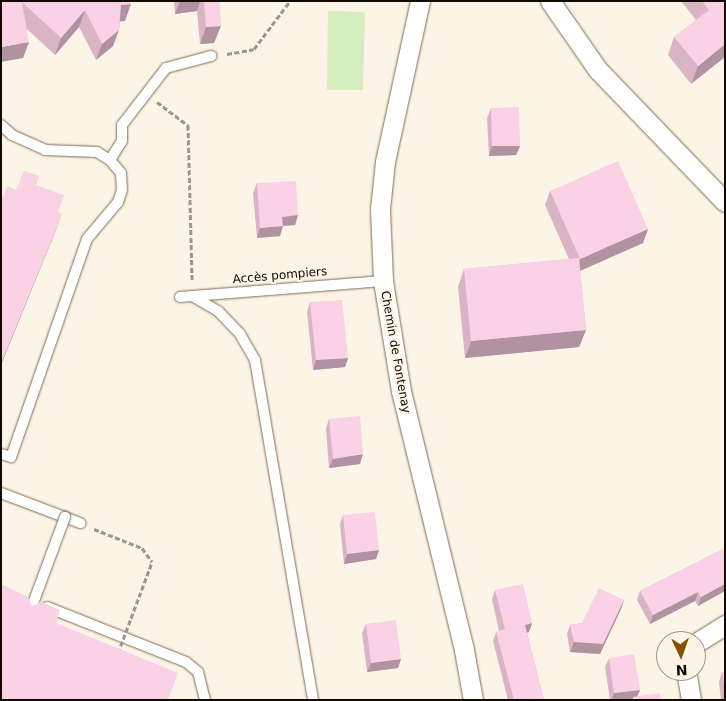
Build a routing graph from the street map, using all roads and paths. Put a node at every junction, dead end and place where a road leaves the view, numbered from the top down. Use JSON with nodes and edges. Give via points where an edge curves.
{"nodes":[{"id":1,"x":290,"y":1,"type":"edge"},
{"id":2,"x":420,"y":1,"type":"edge"},
{"id":3,"x":550,"y":1,"type":"edge"},
{"id":4,"x":211,"y":56,"type":"joint"},
{"id":5,"x":146,"y":94,"type":"junction"},
{"id":6,"x":1,"y":125,"type":"edge"},
{"id":7,"x":110,"y":160,"type":"junction"},
{"id":8,"x":725,"y":202,"type":"edge"},
{"id":9,"x":382,"y":281,"type":"junction"},
{"id":10,"x":192,"y":296,"type":"junction"},
{"id":11,"x":180,"y":297,"type":"dead end"},
{"id":12,"x":1,"y":454,"type":"edge"},
{"id":13,"x":1,"y":493,"type":"edge"},
{"id":14,"x":65,"y":517,"type":"junction"},
{"id":15,"x":80,"y":524,"type":"joint"},
{"id":16,"x":18,"y":596,"type":"edge"},
{"id":17,"x":26,"y":623,"type":"edge"},
{"id":18,"x":725,"y":625,"type":"edge"},
{"id":19,"x":706,"y":637,"type":"edge"},
{"id":20,"x":115,"y":663,"type":"edge"},
{"id":21,"x":688,"y":681,"type":"edge"},
{"id":22,"x":205,"y":700,"type":"edge"},
{"id":23,"x":313,"y":700,"type":"edge"},
{"id":24,"x":472,"y":700,"type":"edge"},
{"id":25,"x":691,"y":700,"type":"edge"}],
"edges":[{"from":1,"to":4,"type":"path","via":[[254,49]]},
{"from":2,"to":9,"type":"street","name":"Chemin de Fontenay","via":[[385,162],[380,209]]},
{"from":3,"to":8,"type":"street","via":[[598,70]]},
{"from":4,"to":5,"type":"lane","via":[[166,68]]},
{"from":5,"to":7,"type":"lane","via":[[122,125],[122,141]]},
{"from":5,"to":10,"type":"path","via":[[188,125]]},
{"from":6,"to":7,"type":"lane","via":[[12,135],[45,150],[97,152]]},
{"from":7,"to":12,"type":"lane","via":[[120,173],[122,190],[118,202],[87,239],[11,457]]},
{"from":9,"to":10,"type":"lane","name":"Accès pompiers"},
{"from":9,"to":24,"type":"street","name":"Chemin de Fontenay","via":[[401,391],[464,650]]},
{"from":10,"to":11,"type":"lane","name":"Accès pompiers"},
{"from":10,"to":23,"type":"lane","via":[[218,312],[240,334],[256,360]]},
{"from":13,"to":14,"type":"lane"},
{"from":14,"to":15,"type":"lane"},
{"from":14,"to":17,"type":"lane","bridge":true},
{"from":15,"to":20,"type":"path","bridge":true,"via":[[142,548],[152,562]]},
{"from":16,"to":22,"type":"lane","via":[[186,662],[198,672]]},
{"from":18,"to":19,"type":"street"},
{"from":21,"to":25,"type":"street"}]}
